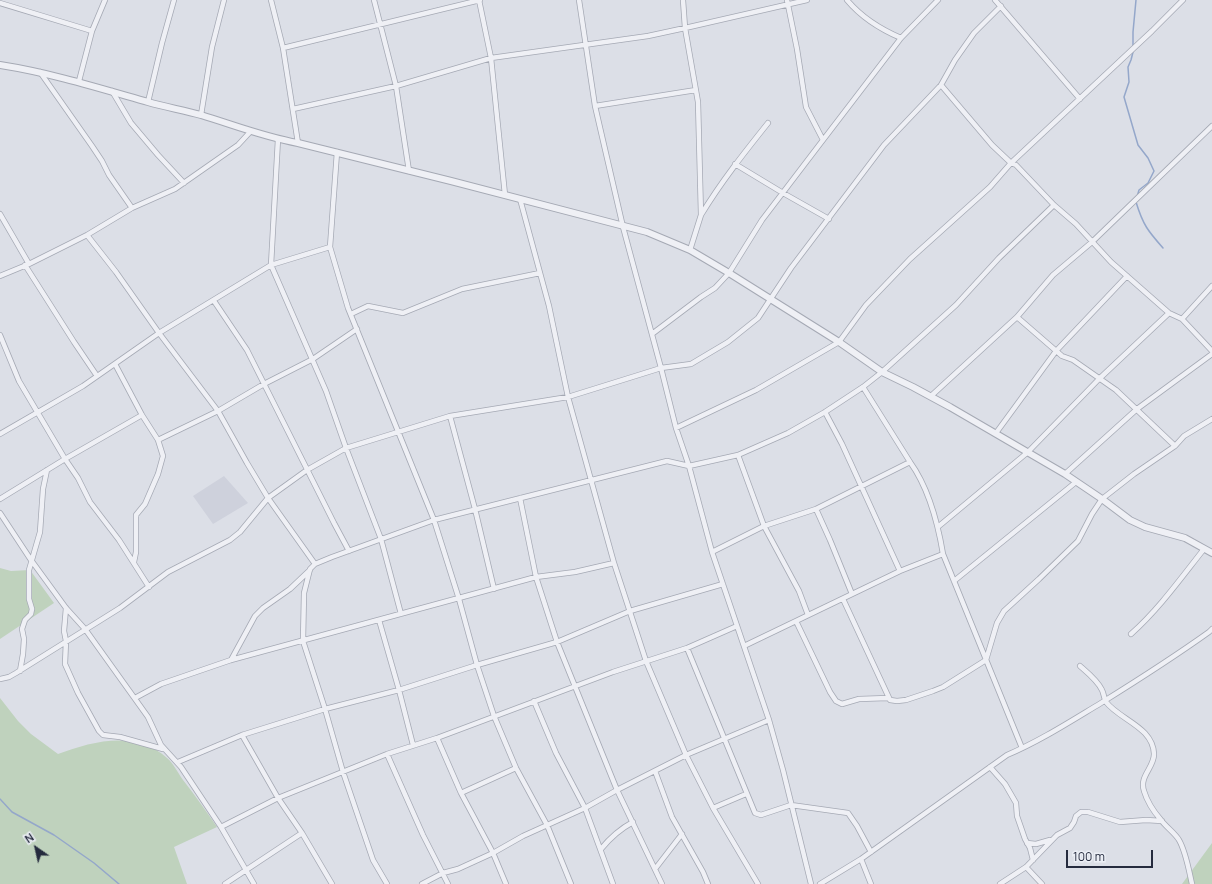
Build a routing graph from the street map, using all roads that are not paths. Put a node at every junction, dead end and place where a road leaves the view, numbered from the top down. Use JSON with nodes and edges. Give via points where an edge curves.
{"nodes":[{"id":1,"x":105,"y":0,"type":"edge"},
{"id":2,"x":174,"y":0,"type":"edge"},
{"id":3,"x":224,"y":0,"type":"edge"},
{"id":4,"x":271,"y":0,"type":"edge"},
{"id":5,"x":374,"y":0,"type":"edge"},
{"id":6,"x":479,"y":0,"type":"edge"},
{"id":7,"x":579,"y":0,"type":"edge"},
{"id":8,"x":683,"y":0,"type":"edge"},
{"id":9,"x":807,"y":0,"type":"edge"},
{"id":10,"x":847,"y":0,"type":"edge"},
{"id":11,"x":938,"y":0,"type":"edge"},
{"id":12,"x":995,"y":0,"type":"edge"},
{"id":13,"x":1183,"y":0,"type":"edge"},
{"id":14,"x":0,"y":1,"type":"edge"},
{"id":15,"x":787,"y":2,"type":"edge"},
{"id":16,"x":1001,"y":6,"type":"junction"},
{"id":17,"x":380,"y":24,"type":"junction"},
{"id":18,"x":685,"y":28,"type":"junction"},
{"id":19,"x":92,"y":31,"type":"junction"},
{"id":20,"x":901,"y":38,"type":"junction"},
{"id":21,"x":585,"y":44,"type":"junction"},
{"id":22,"x":283,"y":48,"type":"junction"},
{"id":23,"x":491,"y":58,"type":"junction"},
{"id":24,"x":0,"y":65,"type":"edge"},
{"id":25,"x":39,"y":72,"type":"junction"},
{"id":26,"x":79,"y":81,"type":"junction"},
{"id":27,"x":941,"y":85,"type":"junction"},
{"id":28,"x":396,"y":86,"type":"junction"},
{"id":29,"x":696,"y":90,"type":"junction"},
{"id":30,"x":112,"y":91,"type":"junction"},
{"id":31,"x":1080,"y":98,"type":"junction"},
{"id":32,"x":148,"y":102,"type":"junction"},
{"id":33,"x":595,"y":106,"type":"junction"},
{"id":34,"x":293,"y":109,"type":"junction"},
{"id":35,"x":201,"y":115,"type":"junction"},
{"id":36,"x":768,"y":123,"type":"dead end"},
{"id":37,"x":1212,"y":126,"type":"edge"},
{"id":38,"x":250,"y":132,"type":"junction"},
{"id":39,"x":278,"y":139,"type":"junction"},
{"id":40,"x":823,"y":140,"type":"junction"},
{"id":41,"x":298,"y":143,"type":"junction"},
{"id":42,"x":336,"y":152,"type":"junction"},
{"id":43,"x":1010,"y":163,"type":"junction"},
{"id":44,"x":735,"y":164,"type":"junction"},
{"id":45,"x":409,"y":171,"type":"junction"},
{"id":46,"x":184,"y":183,"type":"junction"},
{"id":47,"x":783,"y":193,"type":"junction"},
{"id":48,"x":505,"y":195,"type":"junction"},
{"id":49,"x":520,"y":198,"type":"junction"},
{"id":50,"x":1054,"y":205,"type":"junction"},
{"id":51,"x":132,"y":208,"type":"junction"},
{"id":52,"x":701,"y":214,"type":"junction"},
{"id":53,"x":0,"y":215,"type":"edge"},
{"id":54,"x":828,"y":219,"type":"junction"},
{"id":55,"x":623,"y":227,"type":"junction"},
{"id":56,"x":87,"y":235,"type":"junction"},
{"id":57,"x":1092,"y":242,"type":"junction"},
{"id":58,"x":330,"y":247,"type":"junction"},
{"id":59,"x":690,"y":250,"type":"junction"},
{"id":60,"x":27,"y":265,"type":"junction"},
{"id":61,"x":271,"y":265,"type":"junction"},
{"id":62,"x":540,"y":273,"type":"junction"},
{"id":63,"x":729,"y":274,"type":"junction"},
{"id":64,"x":0,"y":276,"type":"edge"},
{"id":65,"x":1127,"y":276,"type":"junction"},
{"id":66,"x":1212,"y":286,"type":"edge"},
{"id":67,"x":771,"y":299,"type":"junction"},
{"id":68,"x":214,"y":301,"type":"junction"},
{"id":69,"x":1170,"y":313,"type":"junction"},
{"id":70,"x":351,"y":314,"type":"junction"},
{"id":71,"x":1017,"y":317,"type":"junction"},
{"id":72,"x":1182,"y":319,"type":"junction"},
{"id":73,"x":357,"y":329,"type":"junction"},
{"id":74,"x":159,"y":333,"type":"junction"},
{"id":75,"x":652,"y":334,"type":"junction"},
{"id":76,"x":0,"y":335,"type":"edge"},
{"id":77,"x":839,"y":342,"type":"junction"},
{"id":78,"x":1056,"y":351,"type":"junction"},
{"id":79,"x":1212,"y":353,"type":"edge"},
{"id":80,"x":313,"y":359,"type":"junction"},
{"id":81,"x":115,"y":364,"type":"junction"},
{"id":82,"x":661,"y":368,"type":"junction"},
{"id":83,"x":882,"y":372,"type":"junction"},
{"id":84,"x":97,"y":376,"type":"junction"},
{"id":85,"x":1099,"y":378,"type":"junction"},
{"id":86,"x":264,"y":384,"type":"junction"},
{"id":87,"x":863,"y":387,"type":"junction"},
{"id":88,"x":930,"y":396,"type":"junction"},
{"id":89,"x":568,"y":398,"type":"junction"},
{"id":90,"x":1136,"y":409,"type":"junction"},
{"id":91,"x":218,"y":411,"type":"junction"},
{"id":92,"x":37,"y":412,"type":"junction"},
{"id":93,"x":826,"y":412,"type":"junction"},
{"id":94,"x":142,"y":415,"type":"junction"},
{"id":95,"x":450,"y":416,"type":"junction"},
{"id":96,"x":1212,"y":419,"type":"edge"},
{"id":97,"x":676,"y":428,"type":"junction"},
{"id":98,"x":398,"y":432,"type":"junction"},
{"id":99,"x":0,"y":434,"type":"edge"},
{"id":100,"x":996,"y":434,"type":"junction"},
{"id":101,"x":158,"y":440,"type":"junction"},
{"id":102,"x":1175,"y":446,"type":"junction"},
{"id":103,"x":346,"y":448,"type":"junction"},
{"id":104,"x":1028,"y":452,"type":"junction"},
{"id":105,"x":738,"y":455,"type":"junction"},
{"id":106,"x":65,"y":459,"type":"junction"},
{"id":107,"x":910,"y":462,"type":"junction"},
{"id":108,"x":689,"y":466,"type":"junction"},
{"id":109,"x":46,"y":470,"type":"junction"},
{"id":110,"x":307,"y":470,"type":"junction"},
{"id":111,"x":1065,"y":474,"type":"junction"},
{"id":112,"x":592,"y":480,"type":"junction"},
{"id":113,"x":1076,"y":482,"type":"junction"},
{"id":114,"x":860,"y":486,"type":"junction"},
{"id":115,"x":268,"y":498,"type":"junction"},
{"id":116,"x":520,"y":498,"type":"junction"},
{"id":117,"x":0,"y":499,"type":"edge"},
{"id":118,"x":1102,"y":499,"type":"junction"},
{"id":119,"x":475,"y":509,"type":"junction"},
{"id":120,"x":816,"y":509,"type":"junction"},
{"id":121,"x":0,"y":513,"type":"edge"},
{"id":122,"x":434,"y":520,"type":"junction"},
{"id":123,"x":764,"y":526,"type":"junction"},
{"id":124,"x":939,"y":526,"type":"junction"},
{"id":125,"x":381,"y":539,"type":"junction"},
{"id":126,"x":1204,"y":549,"type":"junction"},
{"id":127,"x":349,"y":551,"type":"junction"},
{"id":128,"x":712,"y":552,"type":"junction"},
{"id":129,"x":1212,"y":553,"type":"edge"},
{"id":130,"x":943,"y":554,"type":"junction"},
{"id":131,"x":31,"y":560,"type":"junction"},
{"id":132,"x":134,"y":562,"type":"junction"},
{"id":133,"x":614,"y":563,"type":"junction"},
{"id":134,"x":316,"y":564,"type":"junction"},
{"id":135,"x":310,"y":569,"type":"junction"},
{"id":136,"x":900,"y":571,"type":"junction"},
{"id":137,"x":536,"y":577,"type":"junction"},
{"id":138,"x":954,"y":581,"type":"junction"},
{"id":139,"x":723,"y":584,"type":"junction"},
{"id":140,"x":149,"y":587,"type":"junction"},
{"id":141,"x":494,"y":589,"type":"junction"},
{"id":142,"x":852,"y":594,"type":"junction"},
{"id":143,"x":459,"y":599,"type":"junction"},
{"id":144,"x":843,"y":599,"type":"junction"},
{"id":145,"x":66,"y":608,"type":"junction"},
{"id":146,"x":630,"y":611,"type":"junction"},
{"id":147,"x":401,"y":614,"type":"junction"},
{"id":148,"x":808,"y":615,"type":"junction"},
{"id":149,"x":379,"y":620,"type":"junction"},
{"id":150,"x":796,"y":621,"type":"junction"},
{"id":151,"x":737,"y":626,"type":"junction"},
{"id":152,"x":85,"y":629,"type":"junction"},
{"id":153,"x":1212,"y":629,"type":"edge"},
{"id":154,"x":1131,"y":634,"type":"dead end"},
{"id":155,"x":66,"y":641,"type":"junction"},
{"id":156,"x":303,"y":641,"type":"junction"},
{"id":157,"x":557,"y":642,"type":"junction"},
{"id":158,"x":744,"y":646,"type":"junction"},
{"id":159,"x":687,"y":648,"type":"junction"},
{"id":160,"x":231,"y":660,"type":"junction"},
{"id":161,"x":986,"y":660,"type":"junction"},
{"id":162,"x":646,"y":661,"type":"junction"},
{"id":163,"x":477,"y":665,"type":"junction"},
{"id":164,"x":1080,"y":666,"type":"dead end"},
{"id":165,"x":20,"y":671,"type":"junction"},
{"id":166,"x":0,"y":679,"type":"edge"},
{"id":167,"x":574,"y":686,"type":"junction"},
{"id":168,"x":399,"y":690,"type":"junction"},
{"id":169,"x":135,"y":698,"type":"junction"},
{"id":170,"x":888,"y":698,"type":"junction"},
{"id":171,"x":1105,"y":700,"type":"junction"},
{"id":172,"x":534,"y":701,"type":"junction"},
{"id":173,"x":325,"y":709,"type":"junction"},
{"id":174,"x":494,"y":716,"type":"junction"},
{"id":175,"x":769,"y":720,"type":"junction"},
{"id":176,"x":242,"y":735,"type":"junction"},
{"id":177,"x":437,"y":738,"type":"junction"},
{"id":178,"x":725,"y":738,"type":"junction"},
{"id":179,"x":413,"y":745,"type":"junction"},
{"id":180,"x":163,"y":748,"type":"junction"},
{"id":181,"x":1022,"y":748,"type":"junction"},
{"id":182,"x":387,"y":754,"type":"junction"},
{"id":183,"x":686,"y":756,"type":"junction"},
{"id":184,"x":178,"y":762,"type":"junction"},
{"id":185,"x":990,"y":767,"type":"junction"},
{"id":186,"x":516,"y":768,"type":"junction"},
{"id":187,"x":655,"y":771,"type":"junction"},
{"id":188,"x":343,"y":772,"type":"junction"},
{"id":189,"x":617,"y":790,"type":"junction"},
{"id":190,"x":461,"y":793,"type":"junction"},
{"id":191,"x":746,"y":794,"type":"junction"},
{"id":192,"x":278,"y":798,"type":"junction"},
{"id":193,"x":792,"y":805,"type":"junction"},
{"id":194,"x":585,"y":808,"type":"junction"},
{"id":195,"x":713,"y":808,"type":"junction"},
{"id":196,"x":1162,"y":821,"type":"junction"},
{"id":197,"x":633,"y":822,"type":"junction"},
{"id":198,"x":547,"y":825,"type":"junction"},
{"id":199,"x":222,"y":827,"type":"junction"},
{"id":200,"x":302,"y":833,"type":"junction"},
{"id":201,"x":682,"y":834,"type":"junction"},
{"id":202,"x":1052,"y":839,"type":"junction"},
{"id":203,"x":1027,"y":843,"type":"junction"},
{"id":204,"x":601,"y":849,"type":"junction"},
{"id":205,"x":871,"y":852,"type":"junction"},
{"id":206,"x":493,"y":854,"type":"junction"},
{"id":207,"x":861,"y":859,"type":"junction"},
{"id":208,"x":1033,"y":860,"type":"junction"},
{"id":209,"x":1026,"y":867,"type":"junction"},
{"id":210,"x":655,"y":869,"type":"junction"},
{"id":211,"x":247,"y":870,"type":"junction"},
{"id":212,"x":442,"y":873,"type":"junction"},
{"id":213,"x":225,"y":884,"type":"edge"},
{"id":214,"x":254,"y":884,"type":"edge"},
{"id":215,"x":332,"y":884,"type":"edge"},
{"id":216,"x":387,"y":884,"type":"edge"},
{"id":217,"x":422,"y":884,"type":"edge"},
{"id":218,"x":448,"y":884,"type":"edge"},
{"id":219,"x":506,"y":884,"type":"edge"},
{"id":220,"x":570,"y":884,"type":"edge"},
{"id":221,"x":613,"y":884,"type":"edge"},
{"id":222,"x":662,"y":884,"type":"edge"},
{"id":223,"x":708,"y":884,"type":"edge"},
{"id":224,"x":758,"y":884,"type":"edge"},
{"id":225,"x":811,"y":884,"type":"edge"},
{"id":226,"x":820,"y":884,"type":"edge"},
{"id":227,"x":871,"y":884,"type":"edge"},
{"id":228,"x":1000,"y":884,"type":"edge"},
{"id":229,"x":1042,"y":884,"type":"edge"},
{"id":230,"x":1192,"y":884,"type":"edge"}],
"edges":[{"from":1,"to":19,"type":"street"},
{"from":2,"to":32,"type":"street"},
{"from":3,"to":35,"type":"street","via":[[212,47]]},
{"from":4,"to":22,"type":"street"},
{"from":5,"to":17,"type":"street"},
{"from":6,"to":17,"type":"street"},
{"from":6,"to":23,"type":"street"},
{"from":7,"to":21,"type":"street"},
{"from":8,"to":18,"type":"street"},
{"from":9,"to":15,"type":"street"},
{"from":10,"to":20,"type":"street","via":[[866,19]]},
{"from":11,"to":20,"type":"street"},
{"from":12,"to":16,"type":"street"},
{"from":13,"to":31,"type":"street"},
{"from":14,"to":19,"type":"street"},
{"from":15,"to":18,"type":"street"},
{"from":15,"to":40,"type":"street","via":[[806,107]]},
{"from":16,"to":27,"type":"street","via":[[974,33]]},
{"from":16,"to":31,"type":"street"},
{"from":17,"to":22,"type":"street"},
{"from":17,"to":28,"type":"street"},
{"from":18,"to":21,"type":"street","via":[[648,36]]},
{"from":18,"to":29,"type":"street"},
{"from":19,"to":26,"type":"street"},
{"from":20,"to":40,"type":"street"},
{"from":21,"to":23,"type":"street"},
{"from":21,"to":33,"type":"street"},
{"from":22,"to":34,"type":"street"},
{"from":23,"to":28,"type":"street"},
{"from":23,"to":48,"type":"street"},
{"from":24,"to":25,"type":"street"},
{"from":25,"to":26,"type":"street"},
{"from":25,"to":51,"type":"street"},
{"from":26,"to":30,"type":"street"},
{"from":27,"to":43,"type":"street"},
{"from":27,"to":54,"type":"street","via":[[884,145]]},
{"from":28,"to":34,"type":"street"},
{"from":28,"to":45,"type":"street"},
{"from":29,"to":33,"type":"street"},
{"from":29,"to":52,"type":"street"},
{"from":30,"to":32,"type":"street"},
{"from":30,"to":46,"type":"street","via":[[131,123]]},
{"from":31,"to":43,"type":"street"},
{"from":32,"to":35,"type":"street"},
{"from":33,"to":55,"type":"street"},
{"from":34,"to":41,"type":"street"},
{"from":35,"to":38,"type":"street"},
{"from":36,"to":44,"type":"street"},
{"from":37,"to":57,"type":"street"},
{"from":38,"to":39,"type":"street"},
{"from":38,"to":46,"type":"street","via":[[238,145]]},
{"from":39,"to":41,"type":"street"},
{"from":39,"to":61,"type":"street"},
{"from":40,"to":47,"type":"street"},
{"from":41,"to":42,"type":"street"},
{"from":42,"to":45,"type":"street"},
{"from":42,"to":58,"type":"street"},
{"from":43,"to":50,"type":"street","via":[[1016,165]]},
{"from":43,"to":77,"type":"street","via":[[990,187],[910,259],[882,288]]},
{"from":44,"to":47,"type":"street"},
{"from":44,"to":52,"type":"street"},
{"from":45,"to":48,"type":"street"},
{"from":46,"to":51,"type":"street"},
{"from":47,"to":54,"type":"street"},
{"from":47,"to":63,"type":"street","via":[[762,220]]},
{"from":48,"to":49,"type":"street"},
{"from":49,"to":55,"type":"street"},
{"from":49,"to":62,"type":"street"},
{"from":50,"to":57,"type":"street"},
{"from":50,"to":83,"type":"street","via":[[999,258],[956,305]]},
{"from":51,"to":56,"type":"street"},
{"from":52,"to":59,"type":"street"},
{"from":53,"to":60,"type":"street"},
{"from":54,"to":67,"type":"street"},
{"from":55,"to":59,"type":"street","via":[[646,232]]},
{"from":55,"to":75,"type":"street"},
{"from":56,"to":60,"type":"street"},
{"from":56,"to":74,"type":"street"},
{"from":57,"to":65,"type":"street"},
{"from":57,"to":71,"type":"street","via":[[1053,275]]},
{"from":58,"to":61,"type":"street"},
{"from":58,"to":70,"type":"street"},
{"from":59,"to":63,"type":"street"},
{"from":60,"to":64,"type":"street"},
{"from":60,"to":84,"type":"street"},
{"from":61,"to":68,"type":"street"},
{"from":61,"to":80,"type":"street"},
{"from":62,"to":70,"type":"street","via":[[462,289],[403,313],[368,306]]},
{"from":62,"to":89,"type":"street"},
{"from":63,"to":67,"type":"street"},
{"from":63,"to":75,"type":"street","via":[[715,288]]},
{"from":65,"to":69,"type":"street"},
{"from":65,"to":78,"type":"street"},
{"from":66,"to":72,"type":"street"},
{"from":67,"to":77,"type":"street"},
{"from":67,"to":82,"type":"street","via":[[758,318],[728,342],[691,364]]},
{"from":68,"to":74,"type":"street"},
{"from":68,"to":86,"type":"street","via":[[247,350]]},
{"from":69,"to":72,"type":"street"},
{"from":69,"to":85,"type":"street"},
{"from":70,"to":73,"type":"street"},
{"from":71,"to":78,"type":"street"},
{"from":71,"to":88,"type":"street"},
{"from":72,"to":79,"type":"street"},
{"from":73,"to":80,"type":"street"},
{"from":73,"to":98,"type":"street"},
{"from":74,"to":81,"type":"street"},
{"from":74,"to":91,"type":"street"},
{"from":75,"to":82,"type":"street"},
{"from":76,"to":92,"type":"street","via":[[19,381]]},
{"from":77,"to":83,"type":"street"},
{"from":77,"to":97,"type":"street","via":[[756,390]]},
{"from":78,"to":85,"type":"street"},
{"from":78,"to":100,"type":"street"},
{"from":79,"to":90,"type":"street"},
{"from":80,"to":86,"type":"street"},
{"from":80,"to":103,"type":"street"},
{"from":81,"to":84,"type":"street"},
{"from":81,"to":94,"type":"street"},
{"from":82,"to":89,"type":"street"},
{"from":82,"to":97,"type":"street"},
{"from":83,"to":87,"type":"street"},
{"from":83,"to":88,"type":"street"},
{"from":84,"to":92,"type":"street"},
{"from":85,"to":90,"type":"street"},
{"from":85,"to":104,"type":"street"},
{"from":86,"to":91,"type":"street"},
{"from":86,"to":110,"type":"street"},
{"from":87,"to":93,"type":"street"},
{"from":87,"to":107,"type":"street"},
{"from":88,"to":100,"type":"street"},
{"from":89,"to":95,"type":"street"},
{"from":89,"to":112,"type":"street"},
{"from":90,"to":102,"type":"street"},
{"from":90,"to":111,"type":"street"},
{"from":91,"to":101,"type":"street"},
{"from":91,"to":115,"type":"street"},
{"from":92,"to":99,"type":"street"},
{"from":92,"to":106,"type":"street"},
{"from":93,"to":105,"type":"street","via":[[788,433]]},
{"from":93,"to":114,"type":"street"},
{"from":94,"to":101,"type":"street"},
{"from":94,"to":106,"type":"street"},
{"from":95,"to":98,"type":"street"},
{"from":95,"to":119,"type":"street"},
{"from":96,"to":102,"type":"street","via":[[1184,436]]},
{"from":97,"to":108,"type":"street"},
{"from":98,"to":103,"type":"street"},
{"from":98,"to":122,"type":"street"},
{"from":100,"to":104,"type":"street"},
{"from":101,"to":132,"type":"street","via":[[163,456],[145,504],[136,515]]},
{"from":102,"to":118,"type":"street"},
{"from":103,"to":110,"type":"street"},
{"from":103,"to":125,"type":"street"},
{"from":104,"to":111,"type":"street"},
{"from":104,"to":124,"type":"street"},
{"from":105,"to":108,"type":"street"},
{"from":105,"to":123,"type":"street"},
{"from":106,"to":109,"type":"street"},
{"from":106,"to":132,"type":"street","via":[[90,502]]},
{"from":107,"to":114,"type":"street"},
{"from":107,"to":124,"type":"street","via":[[918,474]]},
{"from":108,"to":112,"type":"street","via":[[667,461]]},
{"from":108,"to":128,"type":"street"},
{"from":109,"to":117,"type":"street"},
{"from":109,"to":131,"type":"street","via":[[40,532]]},
{"from":110,"to":115,"type":"street"},
{"from":110,"to":127,"type":"street"},
{"from":111,"to":113,"type":"street"},
{"from":112,"to":116,"type":"street"},
{"from":112,"to":133,"type":"street"},
{"from":113,"to":118,"type":"street"},
{"from":113,"to":138,"type":"street"},
{"from":114,"to":120,"type":"street"},
{"from":114,"to":136,"type":"street"},
{"from":115,"to":134,"type":"street"},
{"from":115,"to":140,"type":"street","via":[[240,532],[230,540],[181,564]]},
{"from":116,"to":119,"type":"street"},
{"from":116,"to":137,"type":"street"},
{"from":118,"to":126,"type":"street","via":[[1130,520],[1185,538]]},
{"from":118,"to":161,"type":"street","via":[[1078,541],[1004,611],[997,623]]},
{"from":119,"to":122,"type":"street"},
{"from":119,"to":141,"type":"street"},
{"from":120,"to":123,"type":"street"},
{"from":120,"to":142,"type":"street"},
{"from":121,"to":131,"type":"street"},
{"from":122,"to":125,"type":"street"},
{"from":122,"to":143,"type":"street"},
{"from":123,"to":128,"type":"street"},
{"from":123,"to":148,"type":"street","via":[[799,591]]},
{"from":124,"to":130,"type":"street"},
{"from":125,"to":127,"type":"street"},
{"from":125,"to":147,"type":"street"},
{"from":126,"to":129,"type":"street"},
{"from":126,"to":154,"type":"street","via":[[1170,593]]},
{"from":127,"to":134,"type":"street"},
{"from":128,"to":139,"type":"street"},
{"from":130,"to":136,"type":"street"},
{"from":130,"to":138,"type":"street"},
{"from":131,"to":145,"type":"street"},
{"from":131,"to":165,"type":"street","via":[[29,599],[32,609],[22,629],[23,654]]},
{"from":132,"to":140,"type":"street"},
{"from":133,"to":137,"type":"street"},
{"from":133,"to":146,"type":"street"},
{"from":134,"to":135,"type":"street"},
{"from":135,"to":156,"type":"street","via":[[304,593]]},
{"from":135,"to":160,"type":"street","via":[[290,590],[255,616]]},
{"from":136,"to":142,"type":"street"},
{"from":137,"to":141,"type":"street"},
{"from":137,"to":157,"type":"street"},
{"from":138,"to":161,"type":"street"},
{"from":139,"to":146,"type":"street"},
{"from":139,"to":151,"type":"street"},
{"from":140,"to":152,"type":"street"},
{"from":141,"to":143,"type":"street"},
{"from":142,"to":144,"type":"street"},
{"from":143,"to":147,"type":"street"},
{"from":143,"to":163,"type":"street"},
{"from":144,"to":148,"type":"street"},
{"from":144,"to":170,"type":"street"},
{"from":145,"to":152,"type":"street"},
{"from":145,"to":155,"type":"street"},
{"from":146,"to":157,"type":"street"},
{"from":146,"to":162,"type":"street"},
{"from":147,"to":149,"type":"street"},
{"from":148,"to":150,"type":"street"},
{"from":149,"to":156,"type":"street"},
{"from":149,"to":168,"type":"street"},
{"from":150,"to":158,"type":"street"},
{"from":150,"to":170,"type":"street","via":[[836,701],[842,704],[860,699]]},
{"from":151,"to":158,"type":"street"},
{"from":151,"to":159,"type":"street"},
{"from":152,"to":155,"type":"street"},
{"from":152,"to":169,"type":"street"},
{"from":153,"to":171,"type":"street","via":[[1161,666]]},
{"from":155,"to":165,"type":"street"},
{"from":155,"to":180,"type":"street","via":[[67,670],[99,732]]},
{"from":156,"to":160,"type":"street"},
{"from":156,"to":173,"type":"street"},
{"from":157,"to":163,"type":"street"},
{"from":157,"to":167,"type":"street"},
{"from":158,"to":175,"type":"street"},
{"from":159,"to":162,"type":"street"},
{"from":159,"to":178,"type":"street"},
{"from":160,"to":169,"type":"street","via":[[161,684]]},
{"from":161,"to":170,"type":"street","via":[[933,691],[897,701]]},
{"from":161,"to":181,"type":"street"},
{"from":162,"to":167,"type":"street"},
{"from":162,"to":183,"type":"street"},
{"from":163,"to":168,"type":"street"},
{"from":163,"to":174,"type":"street"},
{"from":164,"to":171,"type":"street","via":[[1102,689]]},
{"from":165,"to":166,"type":"street"},
{"from":167,"to":172,"type":"street"},
{"from":167,"to":189,"type":"street"},
{"from":168,"to":173,"type":"street"},
{"from":168,"to":179,"type":"street"},
{"from":169,"to":180,"type":"street","via":[[152,724]]},
{"from":171,"to":181,"type":"street"},
{"from":171,"to":196,"type":"street","via":[[1116,712],[1143,731],[1150,740],[1154,754],[1143,784],[1148,800]]},
{"from":172,"to":174,"type":"street"},
{"from":172,"to":194,"type":"street","via":[[556,752]]},
{"from":173,"to":176,"type":"street"},
{"from":173,"to":188,"type":"street"},
{"from":174,"to":177,"type":"street"},
{"from":174,"to":186,"type":"street"},
{"from":175,"to":178,"type":"street"},
{"from":175,"to":193,"type":"street"},
{"from":176,"to":184,"type":"street"},
{"from":176,"to":192,"type":"street"},
{"from":177,"to":179,"type":"street"},
{"from":177,"to":190,"type":"street"},
{"from":178,"to":183,"type":"street"},
{"from":178,"to":191,"type":"street"},
{"from":179,"to":182,"type":"street"},
{"from":180,"to":184,"type":"street"},
{"from":181,"to":185,"type":"street"},
{"from":182,"to":188,"type":"street"},
{"from":182,"to":212,"type":"street"},
{"from":183,"to":187,"type":"street"},
{"from":183,"to":195,"type":"street"},
{"from":184,"to":199,"type":"street"},
{"from":185,"to":203,"type":"street","via":[[1013,796]]},
{"from":185,"to":205,"type":"street"},
{"from":186,"to":190,"type":"street"},
{"from":186,"to":198,"type":"street"},
{"from":187,"to":189,"type":"street"},
{"from":187,"to":201,"type":"street","via":[[672,817]]},
{"from":188,"to":192,"type":"street"},
{"from":188,"to":216,"type":"street","via":[[373,860]]},
{"from":189,"to":194,"type":"street"},
{"from":189,"to":197,"type":"street"},
{"from":190,"to":206,"type":"street"},
{"from":191,"to":193,"type":"street","via":[[753,810],[758,814],[766,814]]},
{"from":191,"to":195,"type":"street"},
{"from":192,"to":199,"type":"street"},
{"from":192,"to":200,"type":"street"},
{"from":193,"to":205,"type":"street","via":[[848,813]]},
{"from":193,"to":225,"type":"street"},
{"from":194,"to":198,"type":"street"},
{"from":194,"to":204,"type":"street"},
{"from":195,"to":224,"type":"street"},
{"from":196,"to":202,"type":"street","via":[[1120,822],[1081,812],[1070,828]]},
{"from":196,"to":230,"type":"street","via":[[1183,848]]},
{"from":197,"to":204,"type":"street","via":[[611,837]]},
{"from":197,"to":210,"type":"street"},
{"from":198,"to":206,"type":"street"},
{"from":198,"to":220,"type":"street"},
{"from":199,"to":211,"type":"street"},
{"from":200,"to":211,"type":"street"},
{"from":200,"to":215,"type":"street"},
{"from":201,"to":210,"type":"street"},
{"from":201,"to":223,"type":"street"},
{"from":202,"to":203,"type":"street","via":[[1036,844]]},
{"from":202,"to":208,"type":"street"},
{"from":203,"to":208,"type":"street"},
{"from":204,"to":221,"type":"street"},
{"from":205,"to":207,"type":"street"},
{"from":206,"to":212,"type":"street"},
{"from":206,"to":219,"type":"street"},
{"from":207,"to":226,"type":"street"},
{"from":207,"to":227,"type":"street"},
{"from":208,"to":209,"type":"street"},
{"from":209,"to":228,"type":"street"},
{"from":209,"to":229,"type":"street"},
{"from":210,"to":222,"type":"street"},
{"from":211,"to":213,"type":"street"},
{"from":211,"to":214,"type":"street"},
{"from":212,"to":217,"type":"street"},
{"from":212,"to":218,"type":"street"}]}
